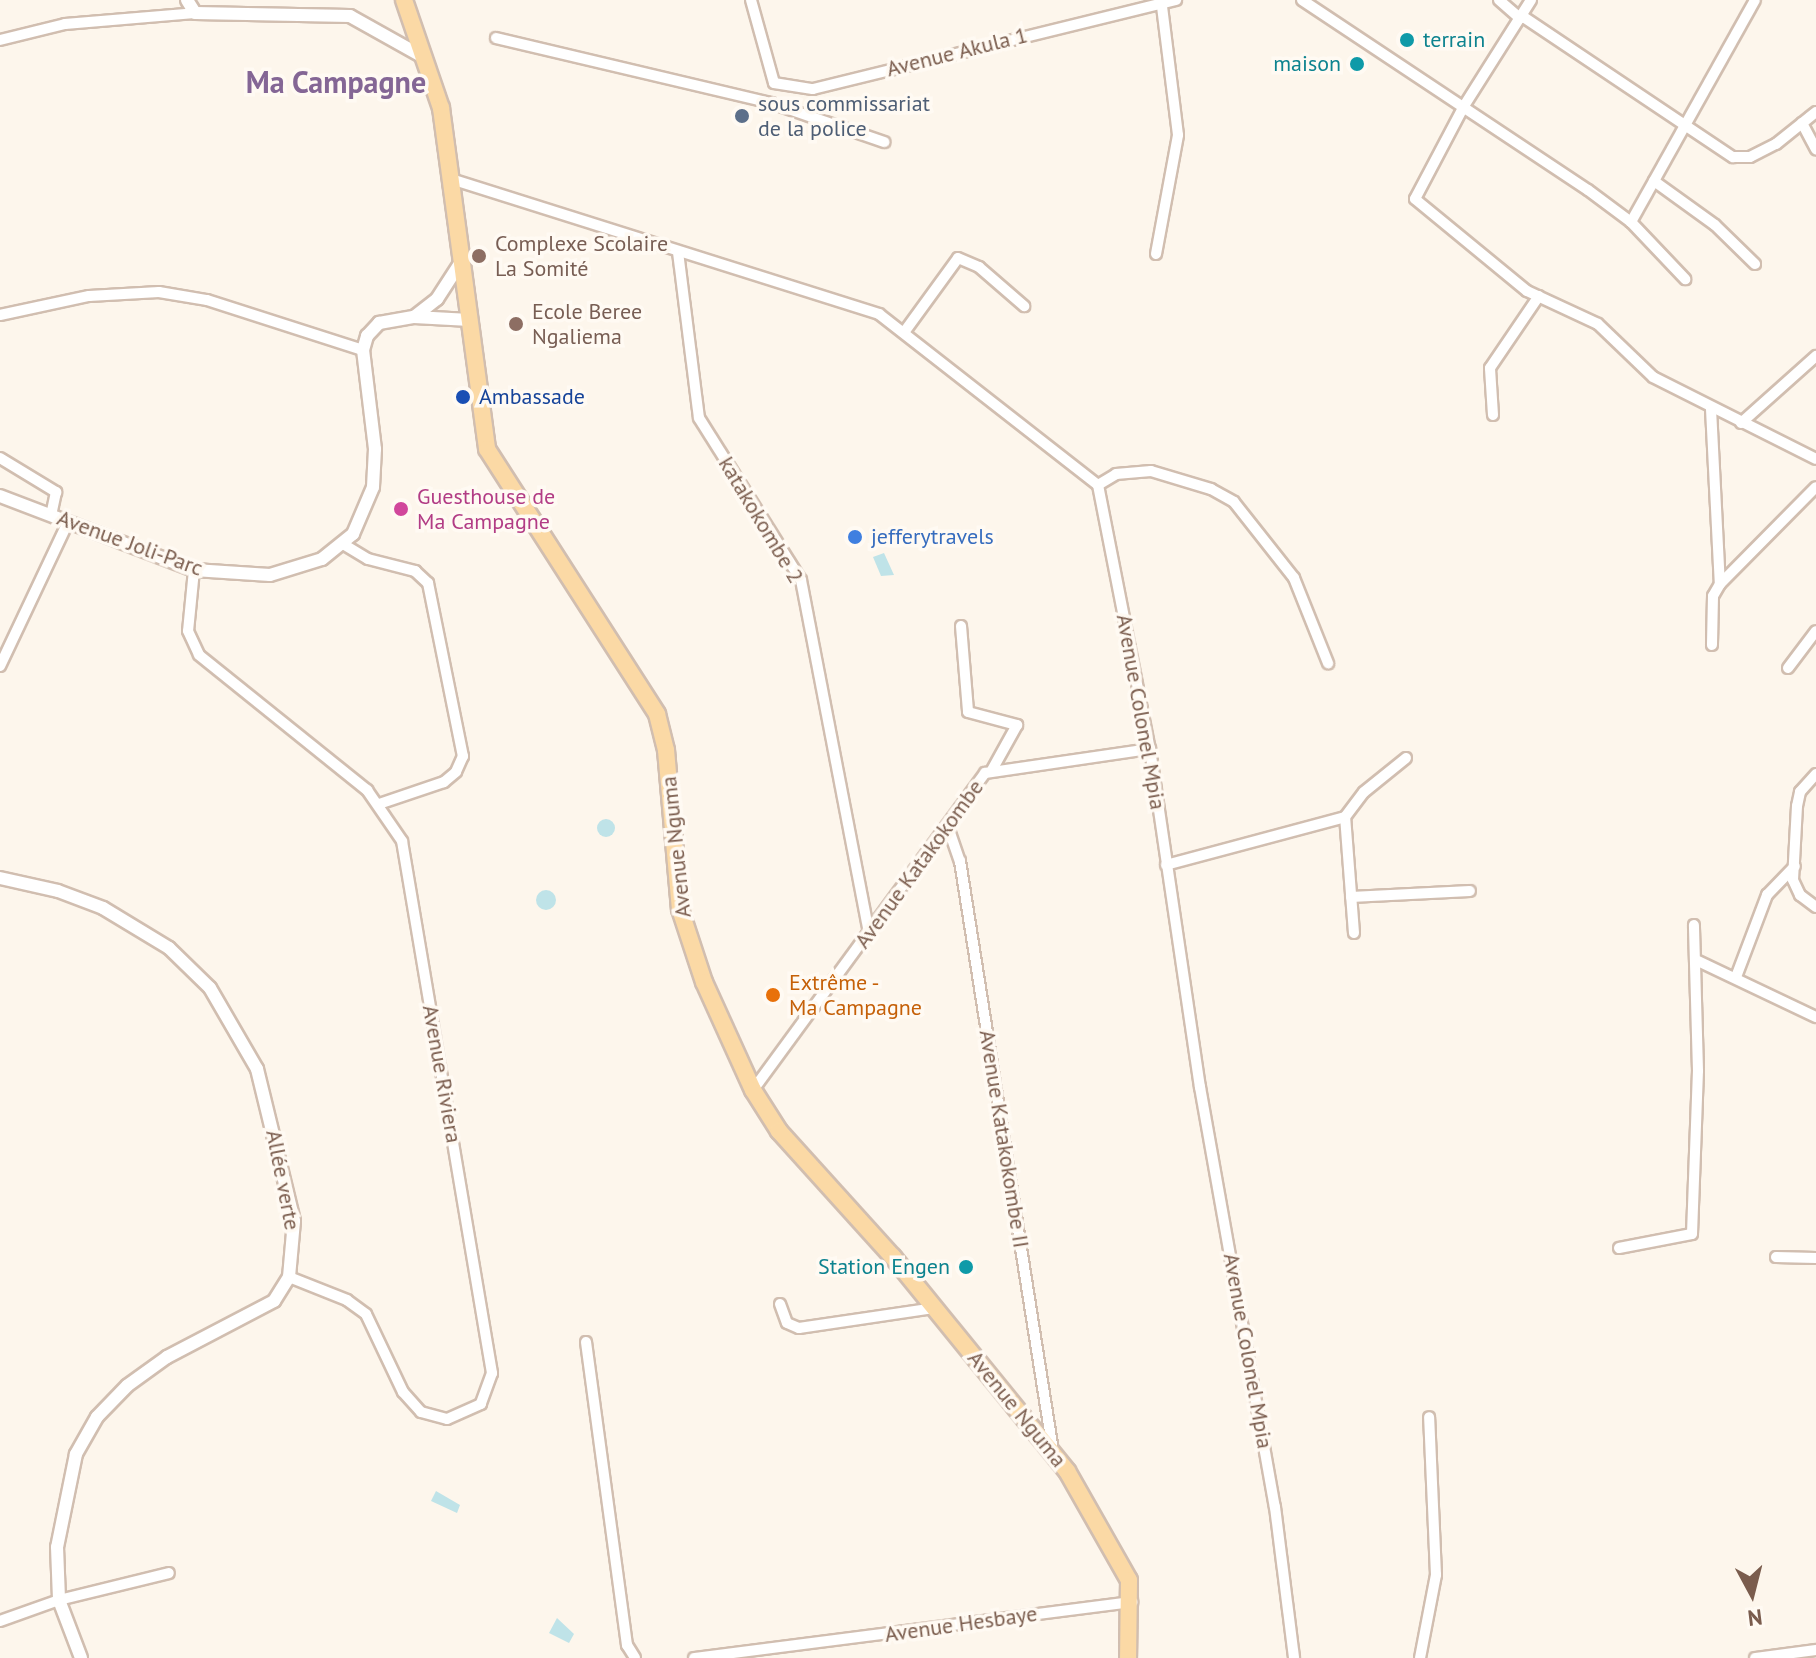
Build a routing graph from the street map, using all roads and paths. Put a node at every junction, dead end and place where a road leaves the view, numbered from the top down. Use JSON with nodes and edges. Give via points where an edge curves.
{"nodes":[{"id":1,"x":187,"y":0,"type":"edge"},
{"id":2,"x":404,"y":0,"type":"edge"},
{"id":3,"x":751,"y":0,"type":"edge"},
{"id":4,"x":1176,"y":0,"type":"edge"},
{"id":5,"x":1302,"y":0,"type":"edge"},
{"id":6,"x":1499,"y":0,"type":"edge"},
{"id":7,"x":1531,"y":0,"type":"edge"},
{"id":8,"x":1755,"y":0,"type":"edge"},
{"id":9,"x":1162,"y":7,"type":"junction"},
{"id":10,"x":195,"y":13,"type":"junction"},
{"id":11,"x":1521,"y":17,"type":"junction"},
{"id":12,"x":496,"y":38,"type":"dead end"},
{"id":13,"x":0,"y":40,"type":"edge"},
{"id":14,"x":427,"y":59,"type":"junction"},
{"id":15,"x":774,"y":83,"type":"junction"},
{"id":16,"x":771,"y":103,"type":"junction"},
{"id":17,"x":1464,"y":106,"type":"junction"},
{"id":18,"x":1816,"y":112,"type":"edge"},
{"id":19,"x":1802,"y":123,"type":"junction"},
{"id":20,"x":1685,"y":129,"type":"junction"},
{"id":21,"x":884,"y":142,"type":"dead end"},
{"id":22,"x":1816,"y":149,"type":"edge"},
{"id":23,"x":451,"y":179,"type":"junction"},
{"id":24,"x":1654,"y":181,"type":"junction"},
{"id":25,"x":1631,"y":222,"type":"junction"},
{"id":26,"x":678,"y":252,"type":"junction"},
{"id":27,"x":1156,"y":254,"type":"dead end"},
{"id":28,"x":461,"y":262,"type":"junction"},
{"id":29,"x":1755,"y":264,"type":"dead end"},
{"id":30,"x":1685,"y":279,"type":"dead end"},
{"id":31,"x":1539,"y":296,"type":"junction"},
{"id":32,"x":1024,"y":306,"type":"dead end"},
{"id":33,"x":0,"y":315,"type":"edge"},
{"id":34,"x":414,"y":317,"type":"junction"},
{"id":35,"x":470,"y":320,"type":"junction"},
{"id":36,"x":905,"y":331,"type":"junction"},
{"id":37,"x":363,"y":350,"type":"junction"},
{"id":38,"x":1816,"y":356,"type":"edge"},
{"id":39,"x":1711,"y":409,"type":"junction"},
{"id":40,"x":1493,"y":415,"type":"dead end"},
{"id":41,"x":1741,"y":423,"type":"junction"},
{"id":42,"x":1814,"y":455,"type":"edge"},
{"id":43,"x":0,"y":458,"type":"edge"},
{"id":44,"x":1098,"y":485,"type":"junction"},
{"id":45,"x":1816,"y":487,"type":"edge"},
{"id":46,"x":0,"y":496,"type":"edge"},
{"id":47,"x":51,"y":515,"type":"junction"},
{"id":48,"x":68,"y":522,"type":"junction"},
{"id":49,"x":343,"y":544,"type":"junction"},
{"id":50,"x":194,"y":570,"type":"junction"},
{"id":51,"x":1720,"y":584,"type":"junction"},
{"id":52,"x":961,"y":626,"type":"dead end"},
{"id":53,"x":1816,"y":631,"type":"edge"},
{"id":54,"x":1712,"y":645,"type":"dead end"},
{"id":55,"x":1328,"y":663,"type":"dead end"},
{"id":56,"x":0,"y":666,"type":"edge"},
{"id":57,"x":1788,"y":668,"type":"dead end"},
{"id":58,"x":1150,"y":749,"type":"junction"},
{"id":59,"x":1406,"y":758,"type":"dead end"},
{"id":60,"x":992,"y":770,"type":"junction"},
{"id":61,"x":1816,"y":774,"type":"edge"},
{"id":62,"x":379,"y":804,"type":"junction"},
{"id":63,"x":1345,"y":817,"type":"junction"},
{"id":64,"x":948,"y":827,"type":"junction"},
{"id":65,"x":1166,"y":865,"type":"junction"},
{"id":66,"x":1795,"y":866,"type":"junction"},
{"id":67,"x":0,"y":878,"type":"edge"},
{"id":68,"x":1470,"y":891,"type":"dead end"},
{"id":69,"x":1351,"y":897,"type":"junction"},
{"id":70,"x":1816,"y":907,"type":"edge"},
{"id":71,"x":1694,"y":925,"type":"dead end"},
{"id":72,"x":1354,"y":933,"type":"dead end"},
{"id":73,"x":869,"y":934,"type":"junction"},
{"id":74,"x":1698,"y":961,"type":"junction"},
{"id":75,"x":1736,"y":977,"type":"junction"},
{"id":76,"x":1816,"y":1017,"type":"edge"},
{"id":77,"x":753,"y":1090,"type":"junction"},
{"id":78,"x":1619,"y":1248,"type":"dead end"},
{"id":79,"x":1776,"y":1257,"type":"dead end"},
{"id":80,"x":1816,"y":1258,"type":"edge"},
{"id":81,"x":289,"y":1277,"type":"junction"},
{"id":82,"x":780,"y":1304,"type":"dead end"},
{"id":83,"x":934,"y":1308,"type":"junction"},
{"id":84,"x":586,"y":1342,"type":"dead end"},
{"id":85,"x":1429,"y":1417,"type":"dead end"},
{"id":86,"x":1053,"y":1453,"type":"junction"},
{"id":87,"x":169,"y":1573,"type":"dead end"},
{"id":88,"x":59,"y":1600,"type":"junction"},
{"id":89,"x":1132,"y":1602,"type":"junction"},
{"id":90,"x":0,"y":1621,"type":"edge"},
{"id":91,"x":1816,"y":1650,"type":"edge"},
{"id":92,"x":1796,"y":1656,"type":"edge"},
{"id":93,"x":81,"y":1658,"type":"edge"},
{"id":94,"x":635,"y":1658,"type":"edge"},
{"id":95,"x":694,"y":1658,"type":"edge"},
{"id":96,"x":1128,"y":1658,"type":"edge"},
{"id":97,"x":1294,"y":1658,"type":"edge"},
{"id":98,"x":1420,"y":1658,"type":"edge"},
{"id":99,"x":1755,"y":1658,"type":"edge"}],
"edges":[{"from":1,"to":10,"type":"street"},
{"from":2,"to":14,"type":"main road","name":"Avenue Nguma"},
{"from":3,"to":15,"type":"street"},
{"from":4,"to":9,"type":"street","name":"Avenue Akula 1"},
{"from":5,"to":17,"type":"street"},
{"from":6,"to":11,"type":"street"},
{"from":7,"to":11,"type":"street"},
{"from":8,"to":20,"type":"street"},
{"from":9,"to":15,"type":"street","name":"Avenue Akula 1","via":[[1044,29],[813,89]]},
{"from":9,"to":27,"type":"street","via":[[1178,135]]},
{"from":10,"to":13,"type":"street","via":[[65,24]]},
{"from":10,"to":14,"type":"street","via":[[335,12]]},
{"from":11,"to":17,"type":"street"},
{"from":11,"to":20,"type":"street"},
{"from":12,"to":16,"type":"street"},
{"from":14,"to":23,"type":"main road","name":"Avenue Nguma"},
{"from":15,"to":16,"type":"street"},
{"from":16,"to":21,"type":"street"},
{"from":17,"to":25,"type":"street"},
{"from":17,"to":31,"type":"street","via":[[1415,199]]},
{"from":18,"to":19,"type":"street"},
{"from":19,"to":20,"type":"street","via":[[1776,144],[1744,158]]},
{"from":19,"to":22,"type":"street"},
{"from":20,"to":24,"type":"street"},
{"from":23,"to":26,"type":"street"},
{"from":23,"to":28,"type":"main road","name":"Avenue Nguma"},
{"from":24,"to":25,"type":"street"},
{"from":24,"to":29,"type":"street","via":[[1715,225]]},
{"from":25,"to":30,"type":"street"},
{"from":26,"to":36,"type":"street","via":[[849,302]]},
{"from":26,"to":73,"type":"street","name":"katakokombe 2","via":[[699,418],[801,580]]},
{"from":28,"to":34,"type":"street","via":[[443,292]]},
{"from":28,"to":35,"type":"main road","name":"Avenue Nguma"},
{"from":31,"to":39,"type":"street","via":[[1590,319],[1653,377]]},
{"from":31,"to":40,"type":"street","via":[[1490,368]]},
{"from":32,"to":36,"type":"street","via":[[979,267],[958,258]]},
{"from":33,"to":37,"type":"street","via":[[89,296],[159,292],[207,300]]},
{"from":34,"to":35,"type":"street"},
{"from":34,"to":37,"type":"street","via":[[379,323]]},
{"from":35,"to":77,"type":"main road","name":"Avenue Nguma","via":[[491,459],[657,714],[666,750],[684,926]]},
{"from":36,"to":44,"type":"street"},
{"from":37,"to":49,"type":"street","name":"Avenue Joli-Parc","via":[[376,471],[366,509]]},
{"from":38,"to":41,"type":"street"},
{"from":39,"to":41,"type":"street"},
{"from":39,"to":51,"type":"street"},
{"from":41,"to":42,"type":"street"},
{"from":43,"to":47,"type":"street","via":[[56,492]]},
{"from":44,"to":55,"type":"street","via":[[1116,474],[1151,471],[1211,489],[1234,502],[1294,578]]},
{"from":44,"to":58,"type":"street","name":"Avenue Colonel Mpia"},
{"from":45,"to":51,"type":"street"},
{"from":46,"to":47,"type":"street","name":"Avenue Joli-Parc"},
{"from":47,"to":48,"type":"street","name":"Avenue Joli-Parc"},
{"from":48,"to":50,"type":"street","name":"Avenue Joli-Parc"},
{"from":48,"to":56,"type":"street"},
{"from":49,"to":50,"type":"street","name":"Avenue Joli-Parc","via":[[306,566],[270,575]]},
{"from":49,"to":62,"type":"street","via":[[368,559],[415,571],[428,583],[463,756],[444,782]]},
{"from":50,"to":62,"type":"street","name":"Avenue Riviera","via":[[188,631],[199,655]]},
{"from":51,"to":54,"type":"street","via":[[1713,596]]},
{"from":52,"to":60,"type":"street","via":[[968,712],[1017,725]]},
{"from":53,"to":57,"type":"street"},
{"from":58,"to":60,"type":"street","name":"Avenue Katakokombe"},
{"from":58,"to":65,"type":"street","name":"Avenue Colonel Mpia"},
{"from":59,"to":63,"type":"street","via":[[1364,792]]},
{"from":60,"to":64,"type":"street","name":"Avenue Katakokombe","via":[[980,778]]},
{"from":61,"to":66,"type":"street","via":[[1800,792]]},
{"from":62,"to":81,"type":"street","name":"Avenue Riviera","via":[[402,841],[410,872],[492,1373],[481,1404],[447,1419],[421,1412],[403,1392],[366,1314],[347,1300]]},
{"from":63,"to":65,"type":"street"},
{"from":63,"to":69,"type":"street"},
{"from":64,"to":73,"type":"street","name":"Avenue Katakokombe"},
{"from":64,"to":86,"type":"street","name":"Avenue Katakokombe II","via":[[960,861]]},
{"from":65,"to":97,"type":"street","name":"Avenue Colonel Mpia","via":[[1275,1507]]},
{"from":66,"to":70,"type":"street","via":[[1793,880],[1800,895]]},
{"from":66,"to":75,"type":"street","via":[[1767,895]]},
{"from":67,"to":81,"type":"street","name":"Allée verte","via":[[75,897],[120,918],[169,948],[219,998],[257,1069],[278,1142],[294,1221]]},
{"from":68,"to":69,"type":"street"},
{"from":69,"to":72,"type":"street"},
{"from":71,"to":74,"type":"street"},
{"from":73,"to":77,"type":"street","name":"Avenue Katakokombe"},
{"from":74,"to":75,"type":"street"},
{"from":74,"to":78,"type":"street","via":[[1692,1234]]},
{"from":75,"to":76,"type":"street"},
{"from":77,"to":83,"type":"main road","name":"Avenue Nguma","via":[[791,1146]]},
{"from":79,"to":80,"type":"street"},
{"from":81,"to":88,"type":"street","via":[[274,1301],[167,1357],[97,1417],[76,1454],[64,1491],[57,1547]]},
{"from":82,"to":83,"type":"street","via":[[787,1323],[799,1328]]},
{"from":83,"to":86,"type":"main road","name":"Avenue Nguma"},
{"from":84,"to":94,"type":"street","via":[[627,1645]]},
{"from":85,"to":98,"type":"street","via":[[1436,1575]]},
{"from":86,"to":89,"type":"main road","name":"Avenue Nguma","via":[[1115,1549]]},
{"from":87,"to":88,"type":"street"},
{"from":88,"to":90,"type":"street"},
{"from":88,"to":93,"type":"street"},
{"from":89,"to":95,"type":"street","name":"Avenue Hesbaye"},
{"from":89,"to":96,"type":"main road","name":"Avenue Nguma"},
{"from":91,"to":92,"type":"street"},
{"from":92,"to":99,"type":"street"}]}
